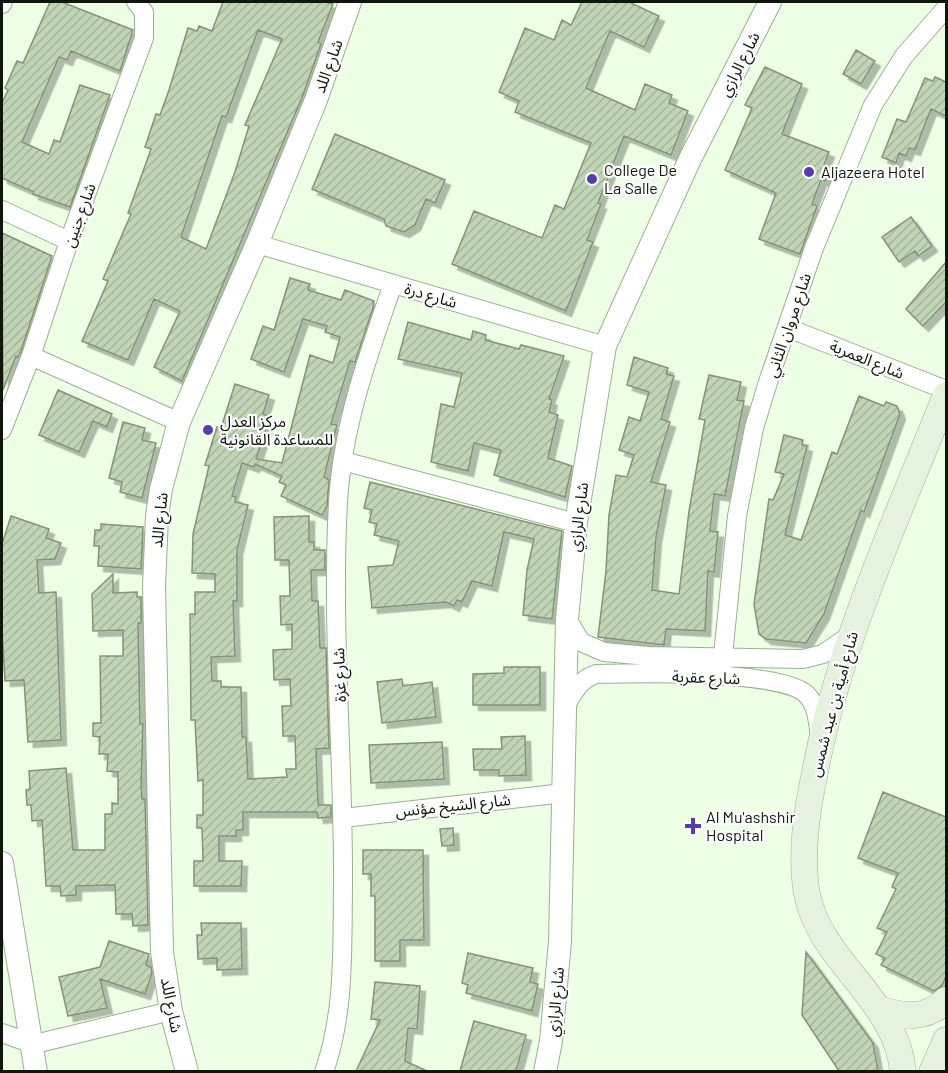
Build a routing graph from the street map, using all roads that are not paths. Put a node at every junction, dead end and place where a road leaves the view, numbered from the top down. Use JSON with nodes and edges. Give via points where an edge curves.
{"nodes":[{"id":1,"x":136,"y":2,"type":"edge"},
{"id":2,"x":350,"y":2,"type":"edge"},
{"id":3,"x":765,"y":3,"type":"edge"},
{"id":4,"x":946,"y":8,"type":"edge"},
{"id":5,"x":2,"y":210,"type":"edge"},
{"id":6,"x":69,"y":241,"type":"junction"},
{"id":7,"x":257,"y":244,"type":"junction"},
{"id":8,"x":393,"y":284,"type":"junction"},
{"id":9,"x":788,"y":328,"type":"junction"},
{"id":10,"x":605,"y":346,"type":"junction"},
{"id":11,"x":31,"y":356,"type":"junction"},
{"id":12,"x":946,"y":392,"type":"edge"},
{"id":13,"x":179,"y":422,"type":"junction"},
{"id":14,"x":2,"y":430,"type":"edge"},
{"id":15,"x":343,"y":461,"type":"junction"},
{"id":16,"x":576,"y":523,"type":"junction"},
{"id":17,"x":567,"y":619,"type":"junction"},
{"id":18,"x":849,"y":636,"type":"junction"},
{"id":19,"x":723,"y":658,"type":"junction"},
{"id":20,"x":721,"y":676,"type":"junction"},
{"id":21,"x":567,"y":703,"type":"junction"},
{"id":22,"x":821,"y":740,"type":"junction"},
{"id":23,"x":564,"y":793,"type":"junction"},
{"id":24,"x":343,"y":818,"type":"junction"},
{"id":25,"x":2,"y":863,"type":"edge"},
{"id":26,"x":946,"y":1000,"type":"edge"},
{"id":27,"x":879,"y":1009,"type":"junction"},
{"id":28,"x":171,"y":1011,"type":"junction"},
{"id":29,"x":2,"y":1033,"type":"edge"},
{"id":30,"x":946,"y":1040,"type":"edge"},
{"id":31,"x":30,"y":1043,"type":"junction"},
{"id":32,"x":36,"y":1071,"type":"edge"},
{"id":33,"x":187,"y":1071,"type":"edge"},
{"id":34,"x":324,"y":1071,"type":"edge"},
{"id":35,"x":544,"y":1071,"type":"edge"},
{"id":36,"x":903,"y":1071,"type":"edge"},
{"id":37,"x":932,"y":1071,"type":"edge"}],
"edges":[{"from":1,"to":6,"type":"street","name":"شارع جنين","via":[[144,12],[144,38]]},
{"from":2,"to":7,"type":"street","name":"شارع اللد","via":[[316,100]]},
{"from":3,"to":10,"type":"street","name":"شارع الرازي"},
{"from":4,"to":9,"type":"street","name":"شارع مروان الثاني","via":[[904,56],[873,105],[814,248]]},
{"from":5,"to":6,"type":"street"},
{"from":6,"to":11,"type":"street","name":"شارع جنين"},
{"from":7,"to":8,"type":"street","name":"شارع درة"},
{"from":7,"to":13,"type":"street","name":"شارع اللد"},
{"from":8,"to":10,"type":"street","name":"شارع درة"},
{"from":8,"to":15,"type":"street","name":"شارع غزة","via":[[367,360]]},
{"from":9,"to":12,"type":"street","name":"شارع العمرية"},
{"from":9,"to":19,"type":"street","name":"شارع مروان الثاني","via":[[750,444],[737,516]]},
{"from":10,"to":16,"type":"street","name":"شارع الرازي"},
{"from":11,"to":13,"type":"street"},
{"from":11,"to":14,"type":"street","name":"شارع جنين"},
{"from":12,"to":18,"type":"main road","name":"شارع أمية بن عبد شمس"},
{"from":13,"to":28,"type":"street","name":"شارع اللد","via":[[157,516],[153,587],[162,952]]},
{"from":15,"to":16,"type":"street"},
{"from":15,"to":24,"type":"street","name":"شارع غزة","via":[[337,560]]},
{"from":16,"to":17,"type":"street","name":"شارع الرازي"},
{"from":17,"to":19,"type":"street","name":"شارع عقربة","via":[[581,642],[604,652]]},
{"from":17,"to":21,"type":"street","name":"شارع الرازي"},
{"from":18,"to":19,"type":"street","name":"شارع عقربة","via":[[834,649],[813,658]]},
{"from":18,"to":22,"type":"main road","name":"شارع أمية بن عبد شمس"},
{"from":19,"to":20,"type":"street","name":"شارع مروان الثاني"},
{"from":20,"to":21,"type":"street","name":"شارع عقربة","via":[[596,674],[576,687]]},
{"from":20,"to":22,"type":"street","name":"شارع عقربة","via":[[774,681],[799,689],[813,703]]},
{"from":21,"to":23,"type":"street","name":"شارع الرازي"},
{"from":22,"to":27,"type":"main road","name":"شارع أمية بن عبد شمس","via":[[806,835],[807,893],[821,931]]},
{"from":23,"to":24,"type":"street","name":"شارع الشيخ مؤنس"},
{"from":23,"to":35,"type":"street","name":"شارع الرازي","via":[[560,941],[551,1041]]},
{"from":24,"to":34,"type":"street","name":"شارع غزة","via":[[341,1002]]},
{"from":25,"to":31,"type":"street"},
{"from":26,"to":27,"type":"main road","via":[[926,1014],[914,1016]]},
{"from":27,"to":36,"type":"main road","name":"شارع أمية بن عبد شمس","via":[[898,1048]]},
{"from":28,"to":31,"type":"street"},
{"from":28,"to":33,"type":"street","name":"شارع اللد"},
{"from":29,"to":31,"type":"street"},
{"from":30,"to":37,"type":"main road"},
{"from":31,"to":32,"type":"street"}]}
